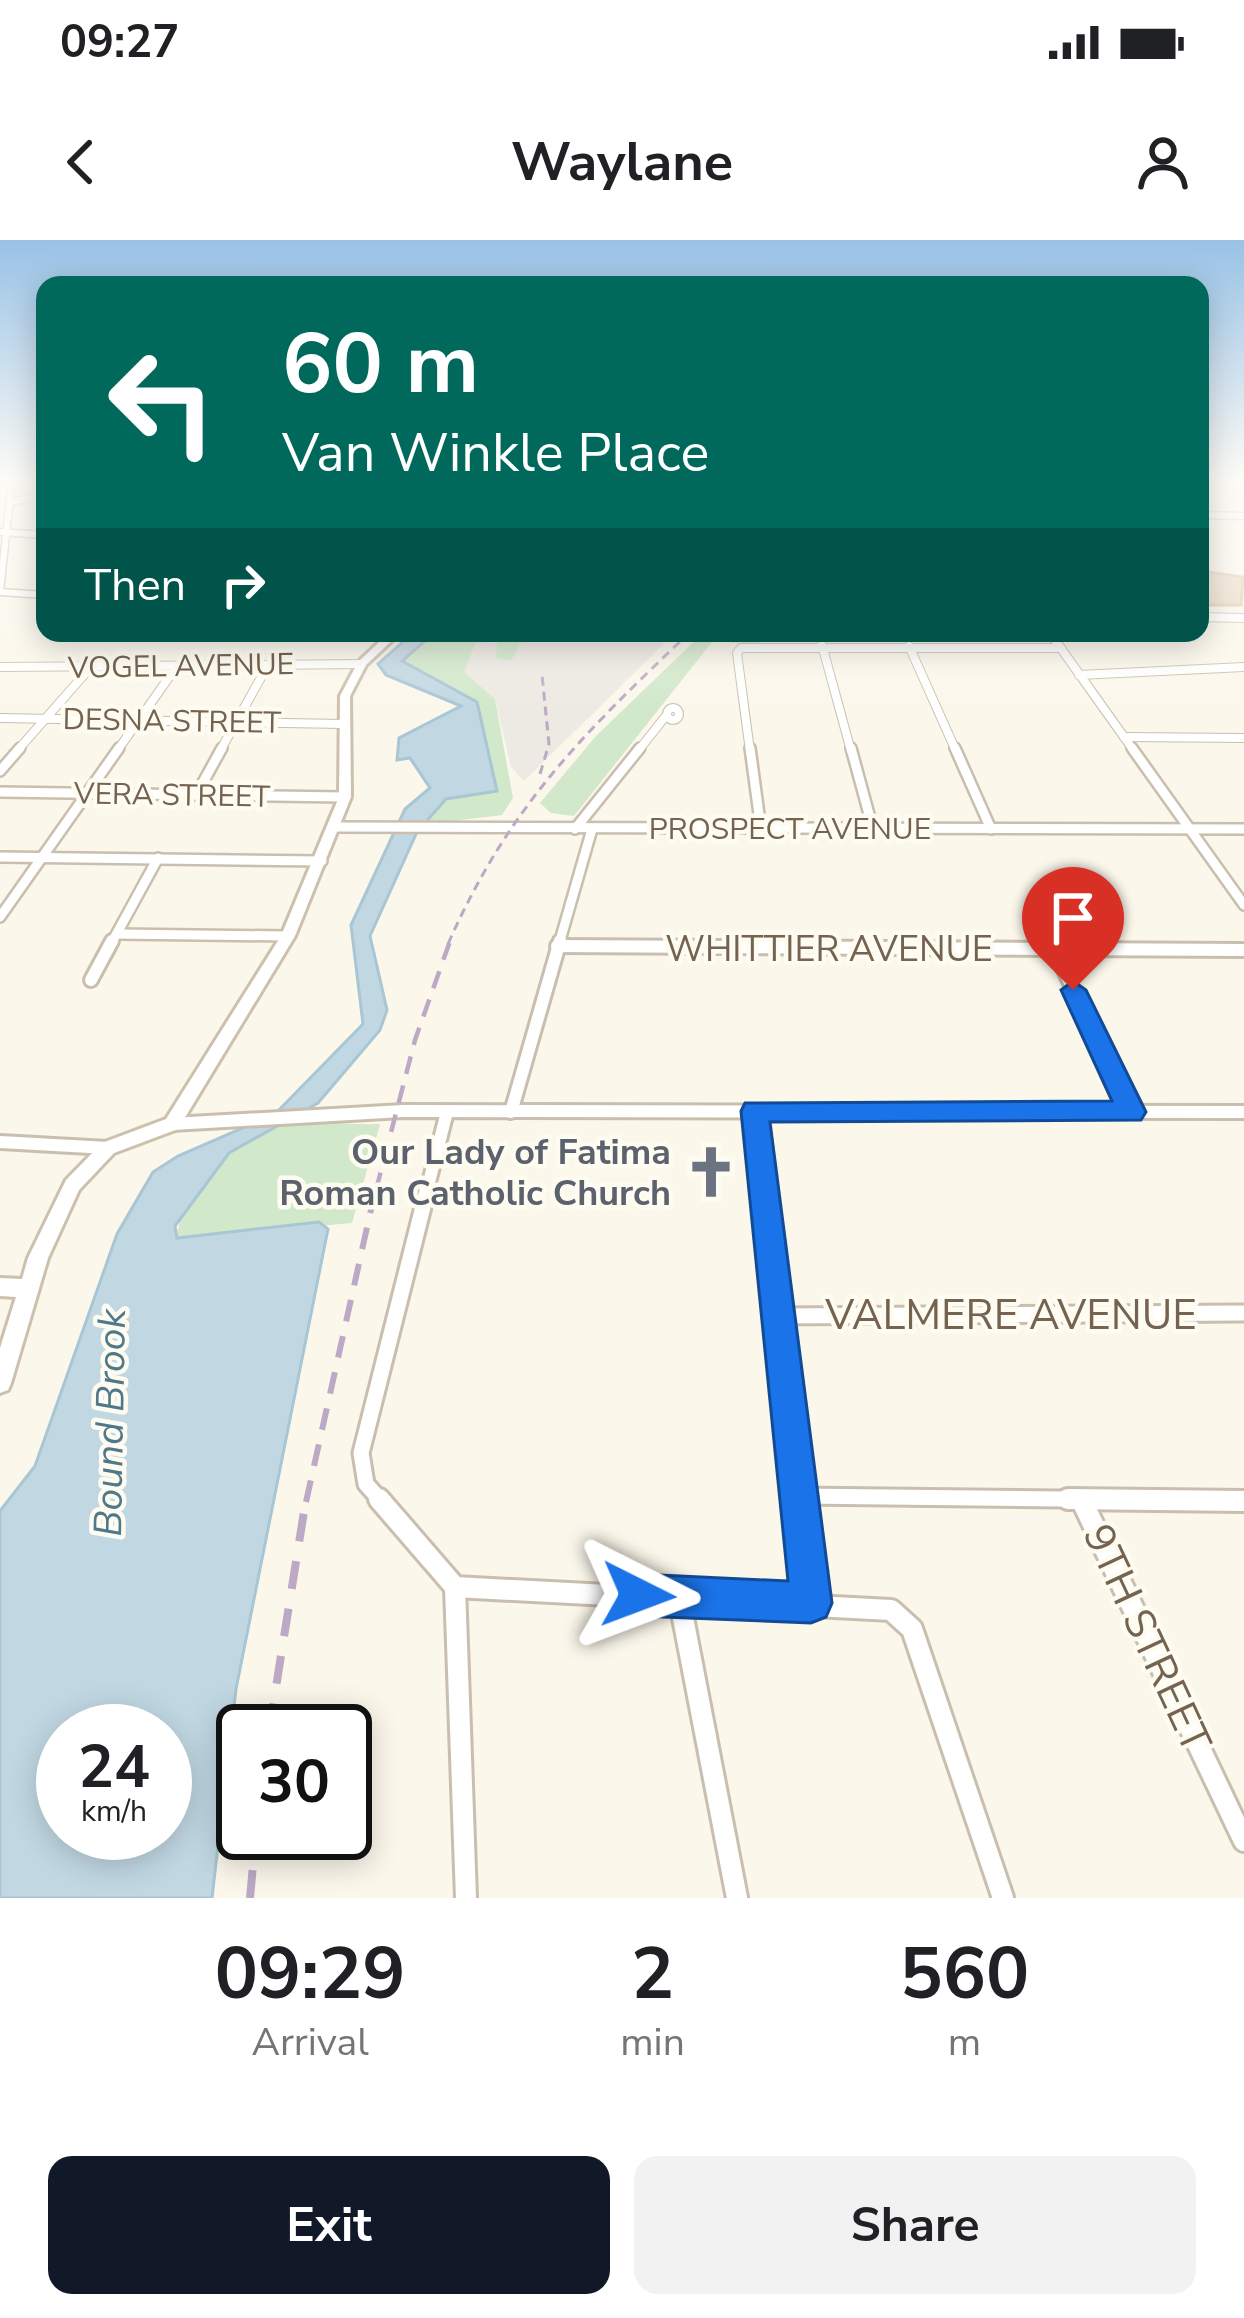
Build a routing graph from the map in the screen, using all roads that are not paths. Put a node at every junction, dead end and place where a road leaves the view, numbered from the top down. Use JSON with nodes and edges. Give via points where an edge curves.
{"nodes":[{"id":1,"x":1,"y":556,"type":"edge"},
{"id":2,"x":0,"y":592,"type":"edge"},
{"id":3,"x":36,"y":594,"type":"edge"},
{"id":4,"x":1209,"y":617,"type":"edge"},
{"id":5,"x":1244,"y":617,"type":"edge"},
{"id":6,"x":385,"y":642,"type":"edge"},
{"id":7,"x":1056,"y":642,"type":"edge"},
{"id":8,"x":822,"y":645,"type":"junction"},
{"id":9,"x":909,"y":646,"type":"junction"},
{"id":10,"x":1060,"y":648,"type":"junction"},
{"id":11,"x":362,"y":664,"type":"junction"},
{"id":12,"x":268,"y":665,"type":"junction"},
{"id":13,"x":177,"y":666,"type":"junction"},
{"id":14,"x":0,"y":667,"type":"edge"},
{"id":15,"x":1244,"y":667,"type":"edge"},
{"id":16,"x":89,"y":668,"type":"junction"},
{"id":17,"x":1079,"y":675,"type":"junction"},
{"id":18,"x":665,"y":717,"type":"dead end"},
{"id":19,"x":0,"y":718,"type":"edge"},
{"id":20,"x":45,"y":719,"type":"junction"},
{"id":21,"x":138,"y":721,"type":"junction"},
{"id":22,"x":235,"y":722,"type":"junction"},
{"id":23,"x":344,"y":724,"type":"junction"},
{"id":24,"x":1124,"y":737,"type":"junction"},
{"id":25,"x":1244,"y":738,"type":"edge"},
{"id":26,"x":0,"y":771,"type":"edge"},
{"id":27,"x":0,"y":792,"type":"edge"},
{"id":28,"x":87,"y":793,"type":"junction"},
{"id":29,"x":196,"y":795,"type":"junction"},
{"id":30,"x":345,"y":797,"type":"junction"},
{"id":31,"x":336,"y":827,"type":"junction"},
{"id":32,"x":575,"y":829,"type":"junction"},
{"id":33,"x":592,"y":829,"type":"junction"},
{"id":34,"x":761,"y":829,"type":"junction"},
{"id":35,"x":874,"y":829,"type":"junction"},
{"id":36,"x":992,"y":829,"type":"junction"},
{"id":37,"x":1188,"y":829,"type":"junction"},
{"id":38,"x":1244,"y":829,"type":"edge"},
{"id":39,"x":0,"y":857,"type":"edge"},
{"id":40,"x":41,"y":858,"type":"junction"},
{"id":41,"x":158,"y":858,"type":"junction"},
{"id":42,"x":322,"y":862,"type":"junction"},
{"id":43,"x":1244,"y":904,"type":"edge"},
{"id":44,"x":0,"y":917,"type":"edge"},
{"id":45,"x":117,"y":934,"type":"junction"},
{"id":46,"x":288,"y":936,"type":"junction"},
{"id":47,"x":557,"y":946,"type":"junction"},
{"id":48,"x":1054,"y":949,"type":"junction"},
{"id":49,"x":1244,"y":950,"type":"edge"},
{"id":50,"x":91,"y":980,"type":"dead end"},
{"id":51,"x":755,"y":1111,"type":"junction"},
{"id":52,"x":447,"y":1112,"type":"junction"},
{"id":53,"x":511,"y":1112,"type":"junction"},
{"id":54,"x":1131,"y":1112,"type":"junction"},
{"id":55,"x":1244,"y":1112,"type":"edge"},
{"id":56,"x":172,"y":1124,"type":"junction"},
{"id":57,"x":0,"y":1142,"type":"edge"},
{"id":58,"x":108,"y":1148,"type":"junction"},
{"id":59,"x":0,"y":1287,"type":"edge"},
{"id":60,"x":27,"y":1288,"type":"junction"},
{"id":61,"x":1244,"y":1312,"type":"edge"},
{"id":62,"x":778,"y":1316,"type":"junction"},
{"id":63,"x":0,"y":1383,"type":"edge"},
{"id":64,"x":799,"y":1496,"type":"junction"},
{"id":65,"x":1082,"y":1501,"type":"junction"},
{"id":66,"x":1244,"y":1501,"type":"edge"},
{"id":67,"x":454,"y":1587,"type":"junction"},
{"id":68,"x":679,"y":1597,"type":"junction"},
{"id":69,"x":811,"y":1603,"type":"junction"},
{"id":70,"x":1244,"y":1841,"type":"edge"},
{"id":71,"x":466,"y":1898,"type":"edge"},
{"id":72,"x":737,"y":1898,"type":"edge"},
{"id":73,"x":1003,"y":1898,"type":"edge"}],
"edges":[{"from":1,"to":2,"type":"street"},
{"from":2,"to":3,"type":"street"},
{"from":4,"to":5,"type":"street"},
{"from":6,"to":11,"type":"main road"},
{"from":7,"to":10,"type":"street"},
{"from":8,"to":9,"type":"street"},
{"from":8,"to":34,"type":"street","via":[[751,644],[737,653]]},
{"from":8,"to":35,"type":"street"},
{"from":9,"to":10,"type":"street"},
{"from":9,"to":36,"type":"street"},
{"from":10,"to":17,"type":"street"},
{"from":11,"to":12,"type":"street","name":"VOGEL AVENUE"},
{"from":11,"to":23,"type":"main road","via":[[345,696]]},
{"from":12,"to":13,"type":"street","name":"VOGEL AVENUE"},
{"from":12,"to":22,"type":"street"},
{"from":13,"to":16,"type":"street","name":"VOGEL AVENUE"},
{"from":13,"to":21,"type":"street"},
{"from":14,"to":16,"type":"street","name":"VOGEL AVENUE"},
{"from":15,"to":17,"type":"street"},
{"from":16,"to":20,"type":"street"},
{"from":17,"to":24,"type":"street"},
{"from":18,"to":32,"type":"street"},
{"from":19,"to":20,"type":"street","name":"DESNA STREET"},
{"from":20,"to":21,"type":"street","name":"DESNA STREET"},
{"from":20,"to":26,"type":"street"},
{"from":21,"to":22,"type":"street","name":"DESNA STREET"},
{"from":21,"to":28,"type":"street"},
{"from":22,"to":23,"type":"street","name":"DESNA STREET"},
{"from":22,"to":29,"type":"street"},
{"from":23,"to":30,"type":"main road"},
{"from":24,"to":25,"type":"street"},
{"from":24,"to":37,"type":"street"},
{"from":27,"to":28,"type":"street","name":"VERA STREET"},
{"from":28,"to":29,"type":"street","name":"VERA STREET"},
{"from":28,"to":40,"type":"street"},
{"from":29,"to":30,"type":"street","name":"VERA STREET"},
{"from":30,"to":31,"type":"main road"},
{"from":31,"to":32,"type":"street","name":"PROSPECT AVENUE"},
{"from":31,"to":42,"type":"main road"},
{"from":32,"to":33,"type":"street","name":"PROSPECT AVENUE"},
{"from":33,"to":34,"type":"street","name":"PROSPECT AVENUE"},
{"from":33,"to":47,"type":"street"},
{"from":34,"to":35,"type":"street","name":"PROSPECT AVENUE"},
{"from":35,"to":36,"type":"street","name":"PROSPECT AVENUE"},
{"from":36,"to":37,"type":"street","name":"PROSPECT AVENUE"},
{"from":37,"to":38,"type":"street","name":"PROSPECT AVENUE"},
{"from":37,"to":43,"type":"street"},
{"from":39,"to":40,"type":"street"},
{"from":40,"to":41,"type":"street"},
{"from":40,"to":44,"type":"street"},
{"from":41,"to":42,"type":"street"},
{"from":41,"to":45,"type":"street"},
{"from":42,"to":46,"type":"main road"},
{"from":45,"to":46,"type":"street"},
{"from":45,"to":50,"type":"street"},
{"from":46,"to":56,"type":"main road"},
{"from":47,"to":48,"type":"street","name":"WHITTIER AVENUE"},
{"from":47,"to":53,"type":"street"},
{"from":48,"to":49,"type":"street","name":"WHITTIER AVENUE"},
{"from":48,"to":54,"type":"street"},
{"from":51,"to":53,"type":"street"},
{"from":51,"to":54,"type":"street"},
{"from":51,"to":62,"type":"street"},
{"from":52,"to":53,"type":"street"},
{"from":52,"to":56,"type":"street"},
{"from":52,"to":67,"type":"street","via":[[360,1469]]},
{"from":54,"to":55,"type":"street"},
{"from":56,"to":58,"type":"main road"},
{"from":57,"to":58,"type":"street"},
{"from":58,"to":60,"type":"main road","via":[[72,1185]]},
{"from":59,"to":60,"type":"main road"},
{"from":60,"to":63,"type":"main road"},
{"from":61,"to":62,"type":"street","name":"VALMERE AVENUE"},
{"from":62,"to":64,"type":"street"},
{"from":64,"to":65,"type":"street"},
{"from":64,"to":69,"type":"street"},
{"from":65,"to":66,"type":"street"},
{"from":65,"to":70,"type":"street","name":"9TH STREET"},
{"from":67,"to":68,"type":"street"},
{"from":67,"to":71,"type":"street"},
{"from":68,"to":69,"type":"street"},
{"from":68,"to":72,"type":"street"},
{"from":69,"to":73,"type":"street","via":[[891,1610],[912,1629]]}]}
